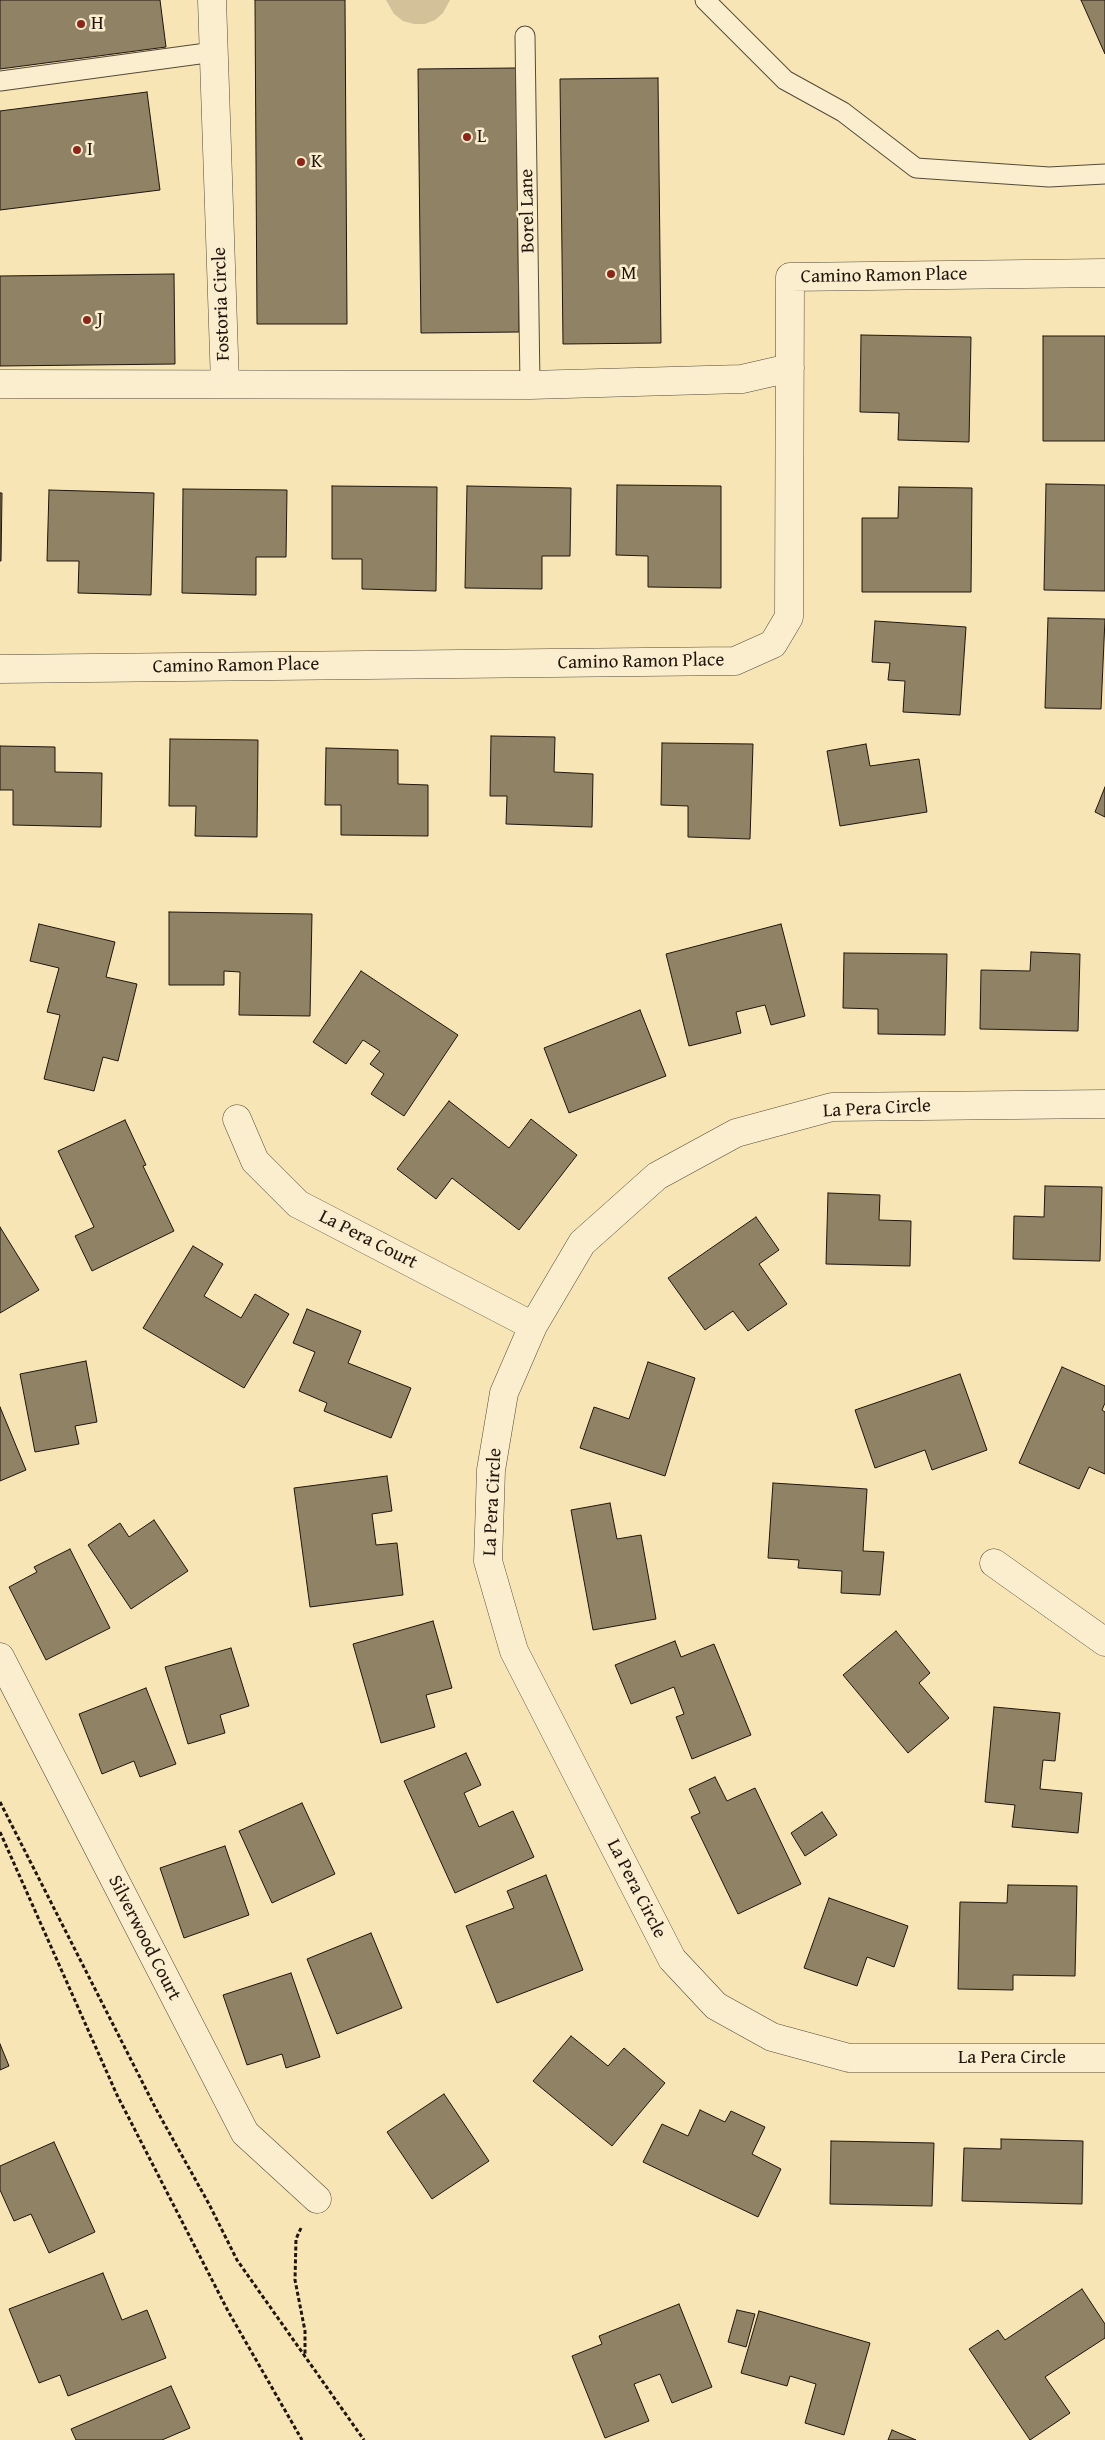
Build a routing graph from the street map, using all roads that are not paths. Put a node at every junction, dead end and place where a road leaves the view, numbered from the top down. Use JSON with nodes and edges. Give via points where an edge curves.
{"nodes":[{"id":1,"x":212,"y":0,"type":"edge"},
{"id":2,"x":705,"y":0,"type":"edge"},
{"id":3,"x":525,"y":36,"type":"dead end"},
{"id":4,"x":214,"y":52,"type":"junction"},
{"id":5,"x":0,"y":81,"type":"edge"},
{"id":6,"x":1105,"y":174,"type":"edge"},
{"id":7,"x":1105,"y":273,"type":"edge"},
{"id":8,"x":790,"y":368,"type":"junction"},
{"id":9,"x":0,"y":384,"type":"edge"},
{"id":10,"x":225,"y":384,"type":"junction"},
{"id":11,"x":530,"y":385,"type":"junction"},
{"id":12,"x":0,"y":669,"type":"edge"},
{"id":13,"x":1105,"y":1104,"type":"edge"},
{"id":14,"x":238,"y":1119,"type":"dead end"},
{"id":15,"x":533,"y":1326,"type":"junction"},
{"id":16,"x":994,"y":1563,"type":"dead end"},
{"id":17,"x":1105,"y":1642,"type":"edge"},
{"id":18,"x":0,"y":1657,"type":"edge"},
{"id":19,"x":1105,"y":2058,"type":"edge"},
{"id":20,"x":317,"y":2199,"type":"road end"}],
"edges":[{"from":1,"to":4,"type":"street","name":"Fostoria Circle"},
{"from":2,"to":6,"type":"lane","via":[[785,80],[843,112],[916,168],[1049,176]]},
{"from":3,"to":11,"type":"lane","name":"Borel Lane"},
{"from":4,"to":5,"type":"lane"},
{"from":4,"to":10,"type":"street","name":"Fostoria Circle"},
{"from":7,"to":8,"type":"street","name":"Camino Ramon Place","via":[[790,278]]},
{"from":8,"to":11,"type":"street","via":[[742,379]]},
{"from":8,"to":12,"type":"street","name":"Camino Ramon Place","via":[[789,617],[773,644],[735,661]]},
{"from":9,"to":10,"type":"street","name":"Fostoria Circle"},
{"from":10,"to":11,"type":"street"},
{"from":13,"to":15,"type":"street","name":"La Pera Circle","via":[[832,1107],[736,1133],[657,1176],[582,1243]]},
{"from":14,"to":15,"type":"street","name":"La Pera Court","via":[[254,1161],[298,1204]]},
{"from":15,"to":19,"type":"street","name":"La Pera Circle","via":[[504,1393],[491,1470],[488,1561],[514,1651],[672,1959],[716,2006],[772,2037],[850,2058]]},
{"from":16,"to":17,"type":"street"},
{"from":18,"to":20,"type":"street","name":"Silverwood Court","via":[[245,2133]]}]}
